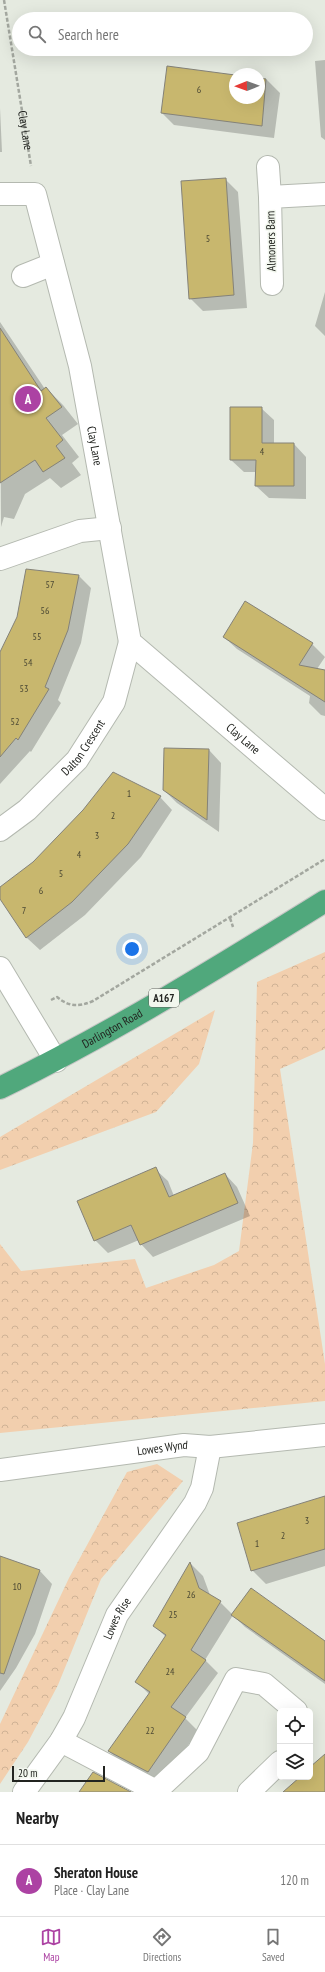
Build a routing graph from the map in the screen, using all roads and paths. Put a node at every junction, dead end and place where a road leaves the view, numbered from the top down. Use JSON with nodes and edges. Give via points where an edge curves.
{"nodes":[{"id":1,"x":4,"y":0,"type":"edge"},
{"id":2,"x":12,"y":50,"type":"edge"},
{"id":3,"x":13,"y":56,"type":"edge"},
{"id":4,"x":268,"y":167,"type":"dead end"},
{"id":5,"x":0,"y":194,"type":"edge"},
{"id":6,"x":35,"y":194,"type":"junction"},
{"id":7,"x":325,"y":194,"type":"edge"},
{"id":8,"x":270,"y":197,"type":"junction"},
{"id":9,"x":53,"y":264,"type":"junction"},
{"id":10,"x":23,"y":276,"type":"dead end"},
{"id":11,"x":272,"y":284,"type":"dead end"},
{"id":12,"x":110,"y":528,"type":"junction"},
{"id":13,"x":0,"y":559,"type":"edge"},
{"id":14,"x":130,"y":642,"type":"junction"},
{"id":15,"x":325,"y":809,"type":"edge"},
{"id":16,"x":0,"y":830,"type":"edge"},
{"id":17,"x":325,"y":859,"type":"edge"},
{"id":18,"x":325,"y":901,"type":"edge"},
{"id":19,"x":0,"y":968,"type":"edge"},
{"id":20,"x":27,"y":1014,"type":"junction"},
{"id":21,"x":56,"y":1061,"type":"junction"},
{"id":22,"x":0,"y":1088,"type":"edge"},
{"id":23,"x":325,"y":1435,"type":"edge"},
{"id":24,"x":210,"y":1447,"type":"junction"},
{"id":25,"x":0,"y":1470,"type":"edge"},
{"id":26,"x":292,"y":1708,"type":"edge"},
{"id":27,"x":61,"y":1741,"type":"junction"},
{"id":28,"x":277,"y":1765,"type":"edge"},
{"id":29,"x":24,"y":1792,"type":"edge"},
{"id":30,"x":156,"y":1792,"type":"edge"},
{"id":31,"x":249,"y":1792,"type":"edge"}],
"edges":[{"from":1,"to":2,"type":"path","name":"Clay Lane"},
{"from":3,"to":6,"type":"path","name":"Clay Lane"},
{"from":4,"to":8,"type":"street","name":"Almoners Barn"},
{"from":5,"to":6,"type":"street"},
{"from":6,"to":9,"type":"street","name":"Clay Lane"},
{"from":7,"to":8,"type":"street","name":"Almoners Barn"},
{"from":8,"to":11,"type":"street","name":"Almoners Barn"},
{"from":9,"to":10,"type":"street"},
{"from":9,"to":12,"type":"street","name":"Clay Lane","via":[[80,366]]},
{"from":12,"to":13,"type":"street","via":[[80,531]]},
{"from":12,"to":14,"type":"street","name":"Clay Lane"},
{"from":14,"to":15,"type":"street","name":"Clay Lane"},
{"from":14,"to":16,"type":"street","name":"Dalton Crescent","via":[[114,702],[77,760],[27,810]]},
{"from":17,"to":20,"type":"path","via":[[94,1001],[75,1006],[56,997]]},
{"from":18,"to":21,"type":"highway","name":"Darlington Road","number":"A167"},
{"from":19,"to":20,"type":"street"},
{"from":20,"to":21,"type":"street"},
{"from":21,"to":22,"type":"highway","name":"Darlington Road","number":"A167"},
{"from":23,"to":24,"type":"street","name":"Lowes Wynd"},
{"from":24,"to":25,"type":"street","name":"Lowes Wynd","via":[[184,1445]]},
{"from":24,"to":27,"type":"street","name":"Lowes Rise","via":[[202,1488],[195,1503],[117,1615],[74,1718]]},
{"from":26,"to":30,"type":"street","via":[[264,1684],[236,1679],[198,1752]]},
{"from":27,"to":29,"type":"street","name":"Lowes Rise"},
{"from":27,"to":30,"type":"street"},
{"from":28,"to":31,"type":"street"}]}
